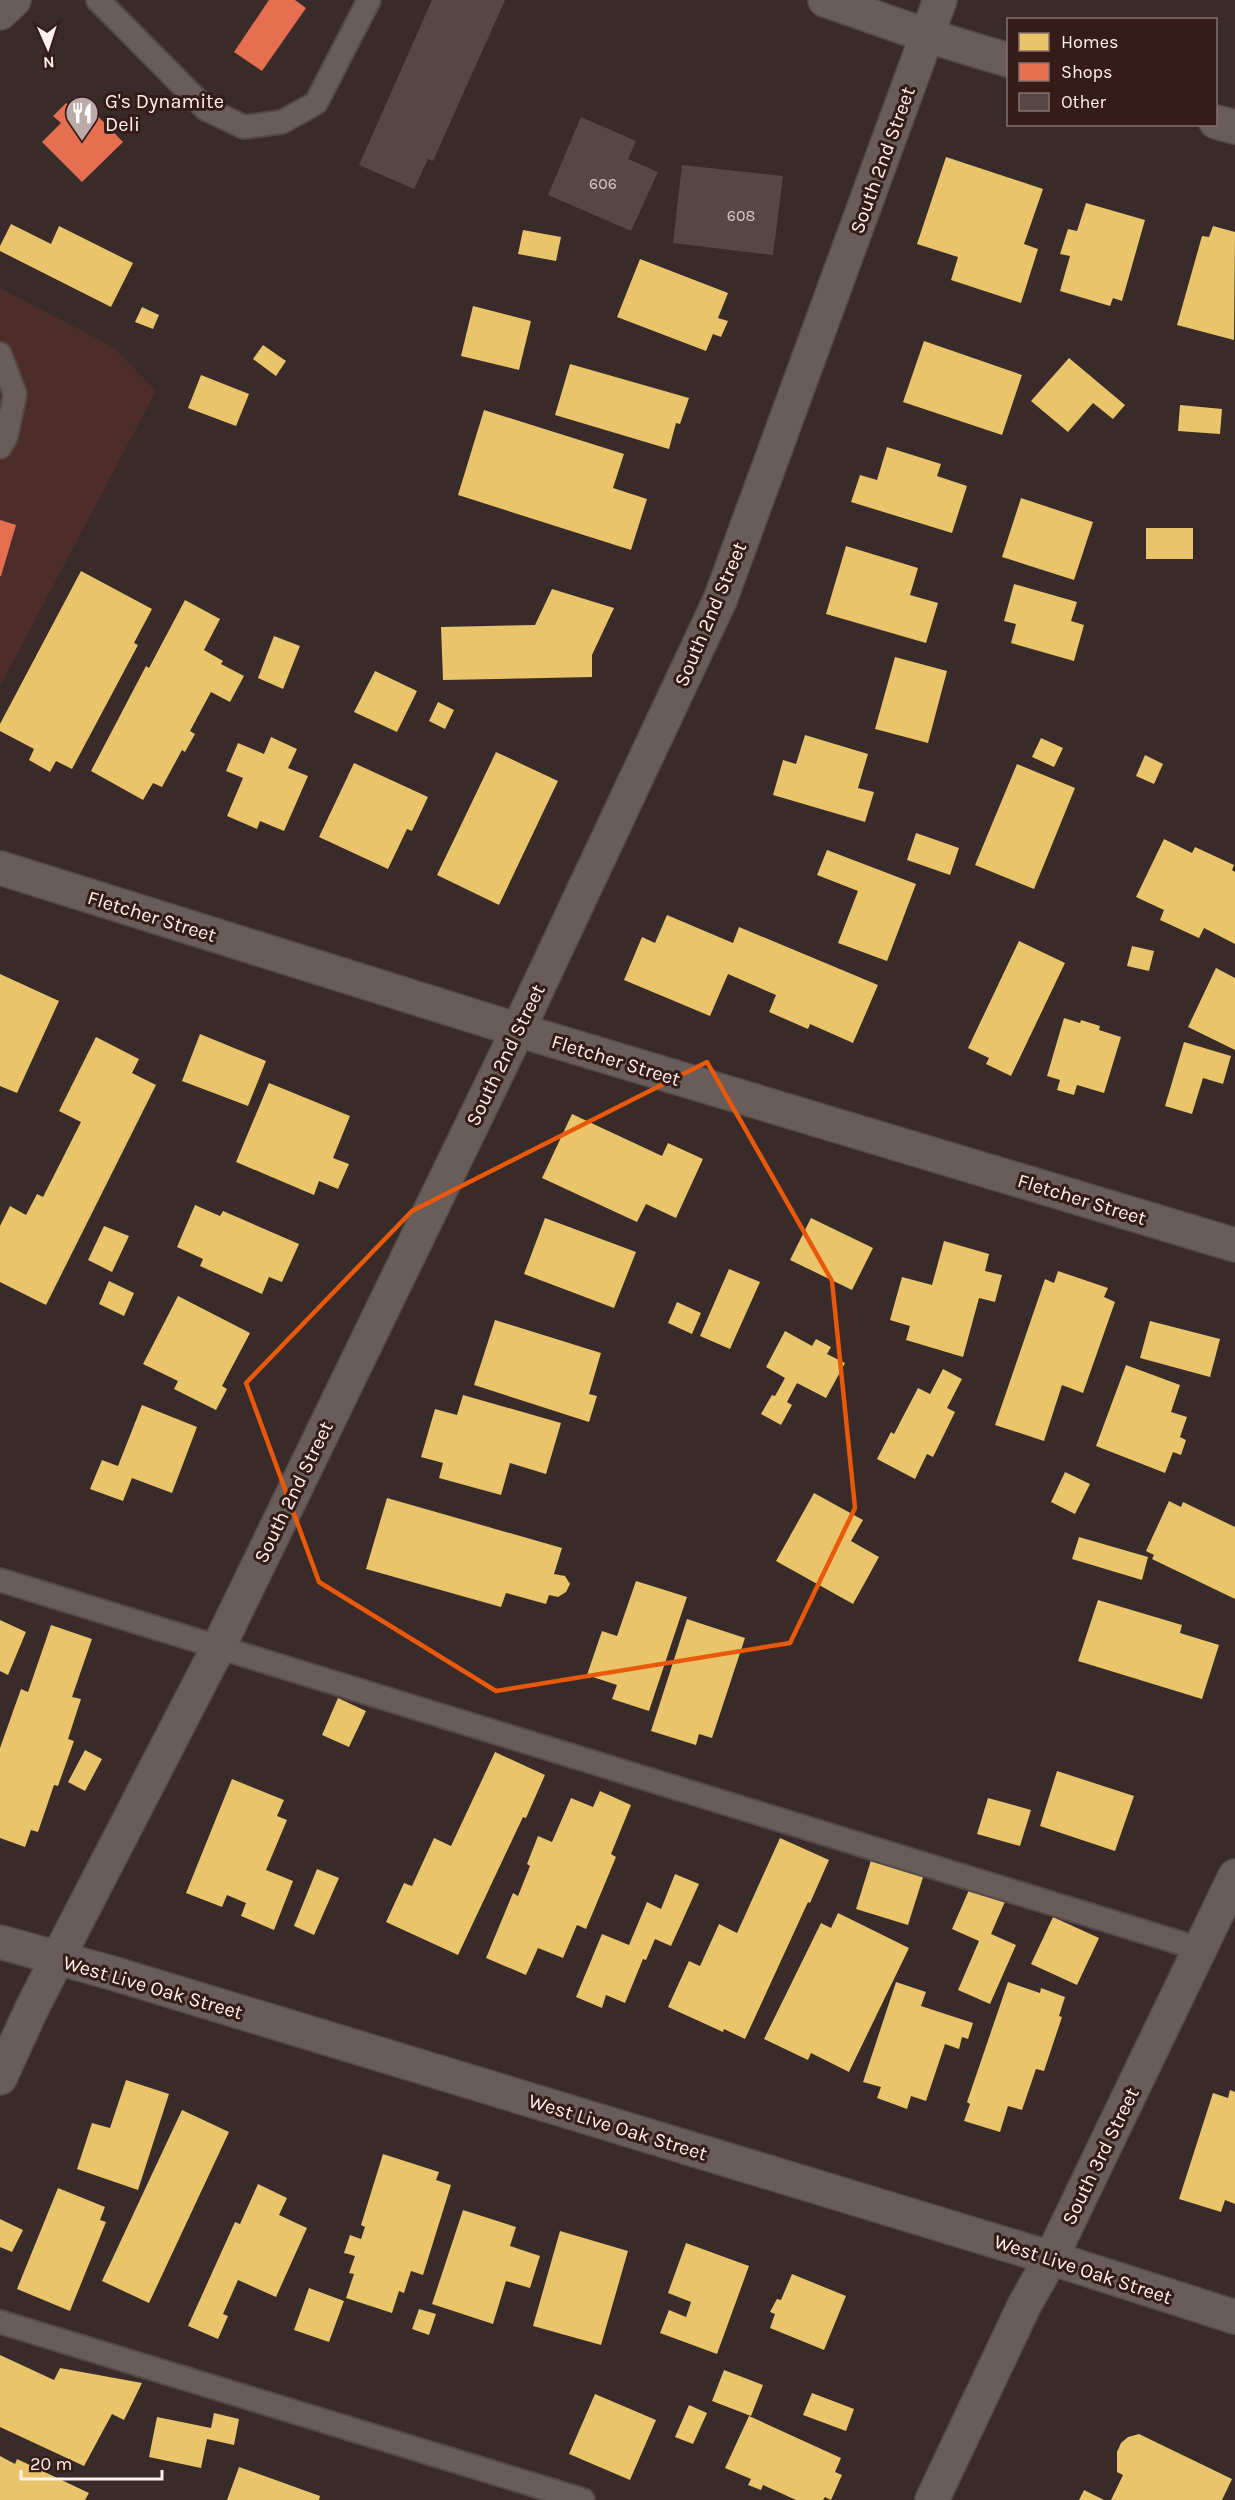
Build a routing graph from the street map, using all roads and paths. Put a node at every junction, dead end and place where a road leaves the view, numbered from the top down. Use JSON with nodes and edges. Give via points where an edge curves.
{"nodes":[{"id":1,"x":14,"y":0,"type":"edge"},
{"id":2,"x":98,"y":0,"type":"edge"},
{"id":3,"x":369,"y":0,"type":"edge"},
{"id":4,"x":825,"y":0,"type":"edge"},
{"id":5,"x":940,"y":0,"type":"edge"},
{"id":6,"x":0,"y":13,"type":"edge"},
{"id":7,"x":928,"y":36,"type":"junction"},
{"id":8,"x":1007,"y":60,"type":"edge"},
{"id":9,"x":1217,"y":122,"type":"edge"},
{"id":10,"x":1235,"y":127,"type":"edge"},
{"id":11,"x":0,"y":354,"type":"edge"},
{"id":12,"x":0,"y":447,"type":"edge"},
{"id":13,"x":0,"y":868,"type":"edge"},
{"id":14,"x":518,"y":1030,"type":"junction"},
{"id":15,"x":1235,"y":1245,"type":"edge"},
{"id":16,"x":0,"y":1580,"type":"edge"},
{"id":17,"x":219,"y":1646,"type":"junction"},
{"id":18,"x":1235,"y":1876,"type":"edge"},
{"id":19,"x":0,"y":1942,"type":"edge"},
{"id":20,"x":1200,"y":1949,"type":"junction"},
{"id":21,"x":57,"y":1959,"type":"junction"},
{"id":22,"x":0,"y":2078,"type":"edge"},
{"id":23,"x":1051,"y":2258,"type":"junction"},
{"id":24,"x":1235,"y":2317,"type":"edge"},
{"id":25,"x":0,"y":2322,"type":"edge"},
{"id":26,"x":583,"y":2500,"type":"edge"},
{"id":27,"x":932,"y":2500,"type":"edge"}],
"edges":[{"from":1,"to":6,"type":"street"},
{"from":2,"to":3,"type":"lane","via":[[206,109],[244,127],[282,122],[316,103]]},
{"from":4,"to":7,"type":"street"},
{"from":5,"to":7,"type":"street","name":"South 2nd Street"},
{"from":7,"to":8,"type":"street"},
{"from":7,"to":14,"type":"street","name":"South 2nd Street","via":[[720,600]]},
{"from":9,"to":10,"type":"street"},
{"from":11,"to":12,"type":"lane","via":[[15,394],[6,437]]},
{"from":13,"to":14,"type":"street","name":"Fletcher Street"},
{"from":14,"to":15,"type":"street","name":"Fletcher Street"},
{"from":14,"to":17,"type":"street","name":"South 2nd Street"},
{"from":16,"to":17,"type":"lane"},
{"from":17,"to":20,"type":"lane"},
{"from":17,"to":21,"type":"street","name":"South 2nd Street"},
{"from":18,"to":20,"type":"street","name":"South 3rd Street"},
{"from":19,"to":21,"type":"street","name":"West Live Oak Street"},
{"from":20,"to":23,"type":"street","name":"South 3rd Street"},
{"from":21,"to":22,"type":"street","name":"South 2nd Street"},
{"from":21,"to":23,"type":"street","name":"West Live Oak Street"},
{"from":23,"to":24,"type":"street","name":"West Live Oak Street"},
{"from":23,"to":27,"type":"street","name":"South 3rd Street","via":[[1025,2304]]},
{"from":25,"to":26,"type":"lane"}]}
